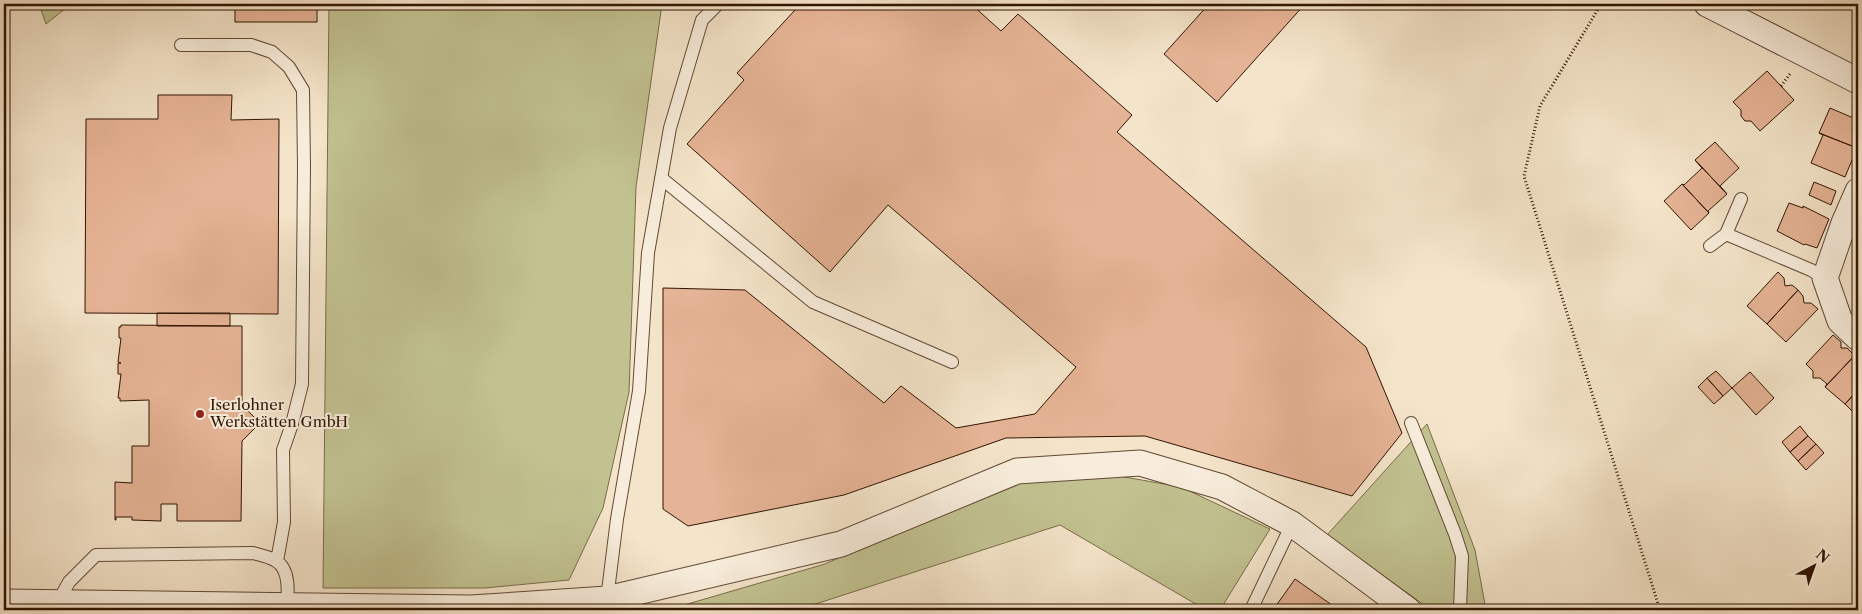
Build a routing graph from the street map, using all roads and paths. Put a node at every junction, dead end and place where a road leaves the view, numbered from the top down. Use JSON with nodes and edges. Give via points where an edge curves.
{"nodes":[{"id":1,"x":718,"y":4,"type":"edge"},
{"id":2,"x":1601,"y":4,"type":"edge"},
{"id":3,"x":1707,"y":4,"type":"edge"},
{"id":4,"x":181,"y":45,"type":"dead end"},
{"id":5,"x":1858,"y":81,"type":"edge"},
{"id":6,"x":661,"y":178,"type":"junction"},
{"id":7,"x":1858,"y":191,"type":"edge"},
{"id":8,"x":1741,"y":199,"type":"dead end"},
{"id":9,"x":1726,"y":234,"type":"junction"},
{"id":10,"x":1710,"y":246,"type":"dead end"},
{"id":11,"x":1825,"y":278,"type":"junction"},
{"id":12,"x":1858,"y":338,"type":"edge"},
{"id":13,"x":952,"y":362,"type":"dead end"},
{"id":14,"x":1411,"y":423,"type":"dead end"},
{"id":15,"x":1292,"y":524,"type":"junction"},
{"id":16,"x":278,"y":561,"type":"junction"},
{"id":17,"x":4,"y":602,"type":"edge"},
{"id":18,"x":58,"y":602,"type":"junction"},
{"id":19,"x":287,"y":605,"type":"junction"},
{"id":20,"x":606,"y":605,"type":"edge"},
{"id":21,"x":1250,"y":610,"type":"edge"},
{"id":22,"x":1408,"y":610,"type":"edge"},
{"id":23,"x":1460,"y":610,"type":"edge"},
{"id":24,"x":1660,"y":610,"type":"edge"}],
"edges":[{"from":1,"to":6,"type":"lane","via":[[702,20],[670,128]]},
{"from":2,"to":24,"type":"path","via":[[1540,106],[1524,176]]},
{"from":3,"to":5,"type":"street"},
{"from":4,"to":16,"type":"lane","via":[[251,45],[272,52],[289,67],[303,90],[302,384],[283,450],[284,522]]},
{"from":6,"to":13,"type":"lane","via":[[813,302]]},
{"from":6,"to":20,"type":"lane","via":[[648,253],[639,391]]},
{"from":7,"to":11,"type":"street"},
{"from":8,"to":9,"type":"lane"},
{"from":9,"to":10,"type":"lane"},
{"from":9,"to":11,"type":"lane"},
{"from":11,"to":12,"type":"street","via":[[1840,321]]},
{"from":14,"to":23,"type":"lane","via":[[1462,556]]},
{"from":15,"to":20,"type":"street","via":[[1222,487],[1140,463],[1016,471],[841,544]]},
{"from":15,"to":21,"type":"lane"},
{"from":15,"to":22,"type":"street"},
{"from":16,"to":18,"type":"lane","via":[[253,553],[96,555],[69,582]]},
{"from":16,"to":19,"type":"lane","via":[[286,575]]},
{"from":17,"to":18,"type":"street"},
{"from":18,"to":19,"type":"street"},
{"from":19,"to":20,"type":"street","via":[[471,608]]}]}
